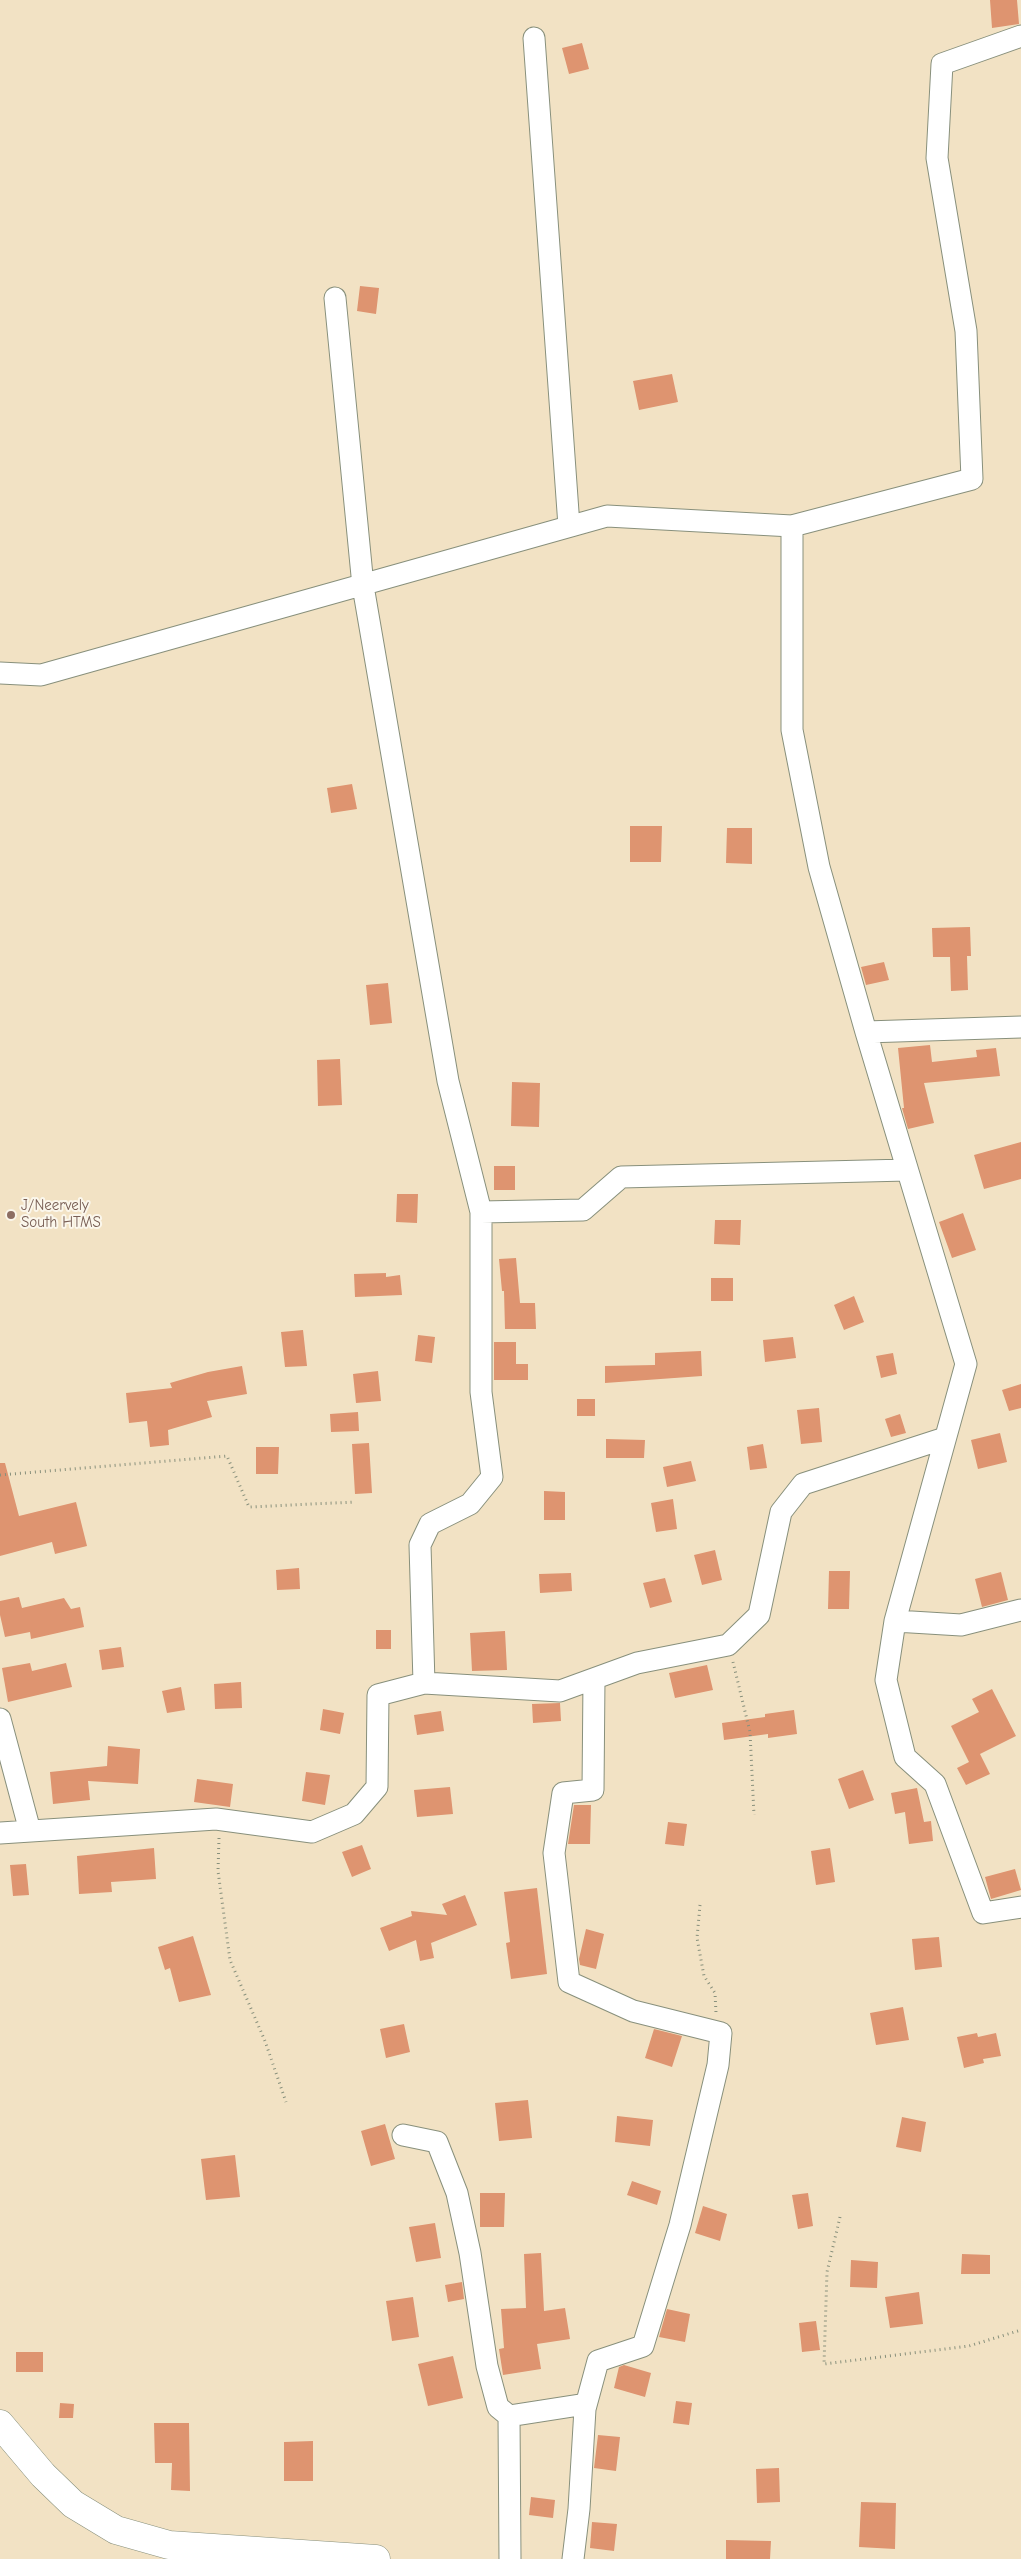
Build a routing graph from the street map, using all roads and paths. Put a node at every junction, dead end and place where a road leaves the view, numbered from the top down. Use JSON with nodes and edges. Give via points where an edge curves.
{"nodes":[{"id":1,"x":1021,"y":36,"type":"edge"},
{"id":2,"x":534,"y":38,"type":"dead end"},
{"id":3,"x":335,"y":298,"type":"dead end"},
{"id":4,"x":568,"y":526,"type":"junction"},
{"id":5,"x":792,"y":526,"type":"junction"},
{"id":6,"x":363,"y":586,"type":"junction"},
{"id":7,"x":0,"y":673,"type":"edge"},
{"id":8,"x":1021,"y":1027,"type":"edge"},
{"id":9,"x":866,"y":1032,"type":"junction"},
{"id":10,"x":907,"y":1170,"type":"junction"},
{"id":11,"x":481,"y":1212,"type":"junction"},
{"id":12,"x":945,"y":1438,"type":"junction"},
{"id":13,"x":0,"y":1475,"type":"edge"},
{"id":14,"x":355,"y":1502,"type":"dead end"},
{"id":15,"x":1021,"y":1610,"type":"edge"},
{"id":16,"x":895,"y":1621,"type":"junction"},
{"id":17,"x":728,"y":1645,"type":"junction"},
{"id":18,"x":594,"y":1679,"type":"junction"},
{"id":19,"x":424,"y":1683,"type":"junction"},
{"id":20,"x":0,"y":1719,"type":"edge"},
{"id":21,"x":754,"y":1815,"type":"dead end"},
{"id":22,"x":220,"y":1820,"type":"junction"},
{"id":23,"x":30,"y":1831,"type":"junction"},
{"id":24,"x":0,"y":1833,"type":"edge"},
{"id":25,"x":700,"y":1906,"type":"dead end"},
{"id":26,"x":1021,"y":1908,"type":"edge"},
{"id":27,"x":715,"y":2031,"type":"junction"},
{"id":28,"x":286,"y":2102,"type":"dead end"},
{"id":29,"x":403,"y":2135,"type":"dead end"},
{"id":30,"x":840,"y":2217,"type":"dead end"},
{"id":31,"x":1021,"y":2330,"type":"edge"},
{"id":32,"x":586,"y":2404,"type":"junction"},
{"id":33,"x":509,"y":2416,"type":"junction"},
{"id":34,"x":0,"y":2424,"type":"edge"},
{"id":35,"x":376,"y":2559,"type":"edge"},
{"id":36,"x":510,"y":2559,"type":"edge"},
{"id":37,"x":573,"y":2559,"type":"edge"}],
"edges":[{"from":1,"to":5,"type":"street","via":[[942,64],[937,158],[966,331],[972,479]]},
{"from":2,"to":4,"type":"street"},
{"from":3,"to":6,"type":"street"},
{"from":4,"to":5,"type":"street","via":[[607,516]]},
{"from":4,"to":6,"type":"street"},
{"from":5,"to":9,"type":"street","via":[[792,730],[819,867]]},
{"from":6,"to":7,"type":"street","via":[[40,675]]},
{"from":6,"to":11,"type":"street","via":[[448,1081]]},
{"from":8,"to":9,"type":"street"},
{"from":9,"to":10,"type":"street"},
{"from":10,"to":11,"type":"street","via":[[621,1176],[583,1210]]},
{"from":10,"to":12,"type":"street","via":[[966,1364]]},
{"from":11,"to":19,"type":"street","via":[[481,1392],[492,1477],[470,1504],[430,1524],[420,1545]]},
{"from":12,"to":16,"type":"street"},
{"from":12,"to":17,"type":"street","via":[[803,1484],[781,1512],[759,1615]]},
{"from":13,"to":14,"type":"path","via":[[227,1456],[249,1507]]},
{"from":15,"to":16,"type":"street","via":[[961,1625]]},
{"from":16,"to":26,"type":"street","via":[[886,1680],[905,1757],[935,1784],[983,1913]]},
{"from":17,"to":18,"type":"street","via":[[637,1663]]},
{"from":17,"to":21,"type":"path","via":[[750,1732]]},
{"from":18,"to":19,"type":"street","via":[[560,1691]]},
{"from":18,"to":27,"type":"street","via":[[593,1790],[563,1792],[554,1853],[569,1982],[633,2011]]},
{"from":19,"to":22,"type":"street","via":[[378,1695],[377,1787],[354,1814],[312,1832]]},
{"from":20,"to":23,"type":"street"},
{"from":22,"to":23,"type":"street"},
{"from":22,"to":28,"type":"path","via":[[218,1871],[230,1960],[265,2041]]},
{"from":23,"to":24,"type":"street"},
{"from":25,"to":27,"type":"path","via":[[697,1938],[704,1976],[715,1993]]},
{"from":27,"to":32,"type":"street","via":[[721,2033],[718,2065],[680,2225],[643,2346],[598,2361]]},
{"from":29,"to":33,"type":"street","via":[[437,2142],[457,2193],[470,2253],[487,2366],[498,2407]]},
{"from":30,"to":31,"type":"path","via":[[827,2272],[824,2364],[969,2346]]},
{"from":32,"to":33,"type":"street"},
{"from":32,"to":37,"type":"street"},
{"from":33,"to":36,"type":"street"},
{"from":34,"to":35,"type":"main road","via":[[43,2475],[73,2504],[116,2530],[169,2545]]}]}
